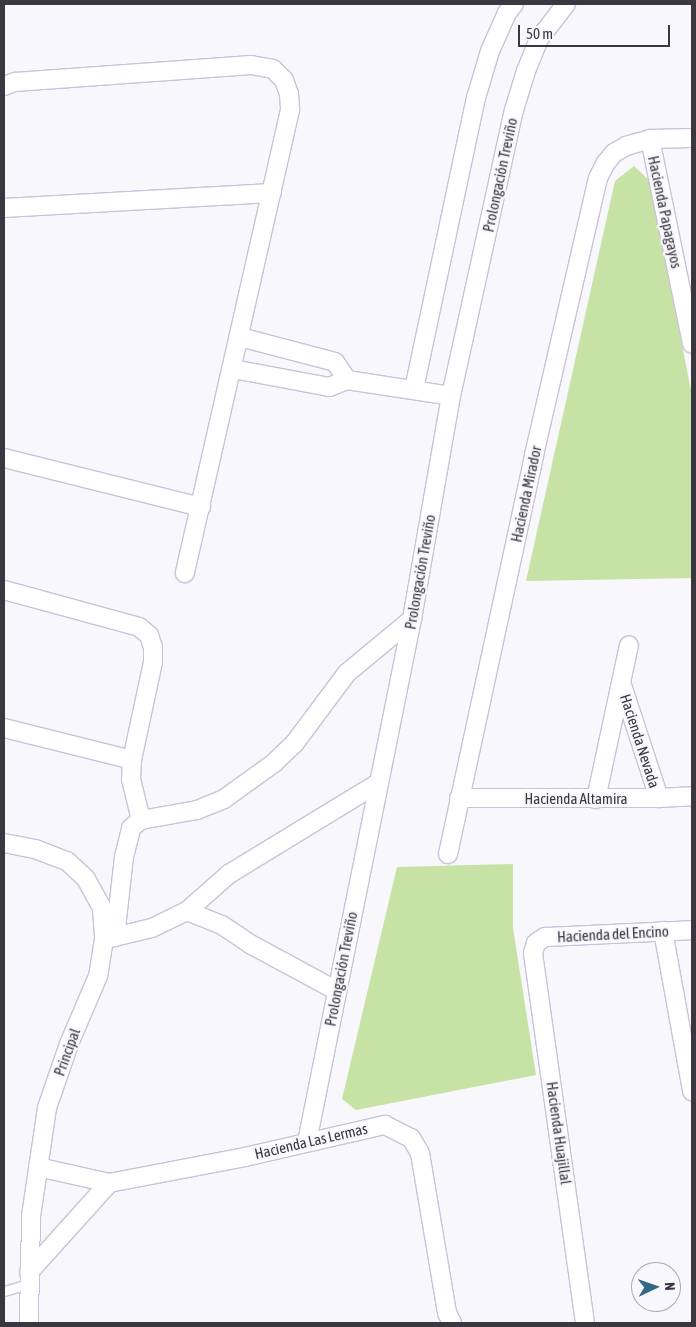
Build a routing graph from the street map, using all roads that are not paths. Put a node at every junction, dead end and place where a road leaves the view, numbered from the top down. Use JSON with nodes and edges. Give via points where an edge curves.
{"nodes":[{"id":1,"x":514,"y":4,"type":"edge"},
{"id":2,"x":560,"y":6,"type":"edge"},
{"id":3,"x":4,"y":86,"type":"edge"},
{"id":4,"x":692,"y":138,"type":"edge"},
{"id":5,"x":650,"y":140,"type":"junction"},
{"id":6,"x":272,"y":192,"type":"junction"},
{"id":7,"x":4,"y":208,"type":"edge"},
{"id":8,"x":240,"y":337,"type":"junction"},
{"id":9,"x":692,"y":344,"type":"edge"},
{"id":10,"x":233,"y":368,"type":"junction"},
{"id":11,"x":347,"y":380,"type":"junction"},
{"id":12,"x":414,"y":389,"type":"junction"},
{"id":13,"x":451,"y":396,"type":"junction"},
{"id":14,"x":4,"y":458,"type":"edge"},
{"id":15,"x":201,"y":507,"type":"junction"},
{"id":16,"x":185,"y":573,"type":"dead end"},
{"id":17,"x":4,"y":590,"type":"edge"},
{"id":18,"x":412,"y":619,"type":"junction"},
{"id":19,"x":628,"y":645,"type":"dead end"},
{"id":20,"x":622,"y":684,"type":"junction"},
{"id":21,"x":4,"y":728,"type":"edge"},
{"id":22,"x":132,"y":760,"type":"junction"},
{"id":23,"x":378,"y":783,"type":"junction"},
{"id":24,"x":692,"y":796,"type":"edge"},
{"id":25,"x":459,"y":798,"type":"junction"},
{"id":26,"x":659,"y":798,"type":"junction"},
{"id":27,"x":596,"y":799,"type":"junction"},
{"id":28,"x":141,"y":820,"type":"junction"},
{"id":29,"x":4,"y":843,"type":"edge"},
{"id":30,"x":448,"y":854,"type":"dead end"},
{"id":31,"x":187,"y":911,"type":"junction"},
{"id":32,"x":692,"y":930,"type":"edge"},
{"id":33,"x":663,"y":931,"type":"junction"},
{"id":34,"x":110,"y":938,"type":"junction"},
{"id":35,"x":536,"y":943,"type":"joint"},
{"id":36,"x":336,"y":990,"type":"junction"},
{"id":37,"x":692,"y":1091,"type":"edge"},
{"id":38,"x":307,"y":1142,"type":"junction"},
{"id":39,"x":38,"y":1167,"type":"junction"},
{"id":40,"x":110,"y":1182,"type":"junction"},
{"id":41,"x":29,"y":1278,"type":"junction"},
{"id":42,"x":4,"y":1291,"type":"edge"},
{"id":43,"x":29,"y":1323,"type":"edge"},
{"id":44,"x":452,"y":1323,"type":"edge"},
{"id":45,"x":585,"y":1323,"type":"edge"}],
"edges":[{"from":1,"to":12,"type":"street","via":[[490,51],[476,98]]},
{"from":2,"to":13,"type":"street","name":"Prolongación Treviño","via":[[539,39],[514,110]]},
{"from":3,"to":6,"type":"street","via":[[15,82],[241,66],[273,69],[284,80],[290,110]]},
{"from":4,"to":5,"type":"street"},
{"from":5,"to":9,"type":"street","name":"Hacienda Papagayos"},
{"from":5,"to":25,"type":"street","name":"Hacienda Mirador","via":[[626,146],[614,153],[598,178]]},
{"from":6,"to":7,"type":"street"},
{"from":6,"to":8,"type":"street"},
{"from":8,"to":10,"type":"street"},
{"from":8,"to":11,"type":"street","via":[[335,362]]},
{"from":10,"to":11,"type":"street","via":[[329,387]]},
{"from":10,"to":15,"type":"street"},
{"from":11,"to":12,"type":"street"},
{"from":12,"to":13,"type":"street"},
{"from":13,"to":18,"type":"street","name":"Prolongación Treviño"},
{"from":14,"to":15,"type":"street"},
{"from":15,"to":16,"type":"street"},
{"from":17,"to":22,"type":"street","via":[[139,627],[149,635],[153,662]]},
{"from":18,"to":23,"type":"street","name":"Prolongación Treviño"},
{"from":18,"to":28,"type":"street","via":[[347,673],[294,744],[274,763],[224,799],[197,810]]},
{"from":19,"to":20,"type":"street","name":"Hacienda Nevada"},
{"from":20,"to":26,"type":"street","name":"Hacienda Nevada"},
{"from":20,"to":27,"type":"street","name":"Hacienda Nevada"},
{"from":21,"to":22,"type":"street"},
{"from":22,"to":28,"type":"street","via":[[131,779]]},
{"from":23,"to":31,"type":"street","via":[[229,874]]},
{"from":23,"to":36,"type":"street","name":"Prolongación Treviño"},
{"from":24,"to":26,"type":"street","name":"Hacienda Altamira"},
{"from":25,"to":27,"type":"street","name":"Hacienda Altamira"},
{"from":25,"to":30,"type":"street","name":"Hacienda Mirador"},
{"from":26,"to":27,"type":"street","name":"Hacienda Altamira"},
{"from":28,"to":34,"type":"street","via":[[131,828],[127,838]]},
{"from":29,"to":34,"type":"street","name":"Principal","via":[[35,849],[67,861],[86,879],[102,908]]},
{"from":31,"to":34,"type":"street","via":[[152,928]]},
{"from":31,"to":36,"type":"street","via":[[222,925],[252,945]]},
{"from":32,"to":33,"type":"street","name":"Hacienda del Encino"},
{"from":33,"to":35,"type":"street","name":"Hacienda del Encino","via":[[546,937]]},
{"from":33,"to":37,"type":"street"},
{"from":34,"to":39,"type":"street","name":"Principal","via":[[47,1108]]},
{"from":35,"to":45,"type":"street","name":"Hacienda Huajillal","via":[[533,953]]},
{"from":36,"to":38,"type":"street","name":"Prolongación Treviño"},
{"from":38,"to":40,"type":"street","name":"Hacienda Las Lermas"},
{"from":38,"to":44,"type":"street","name":"Hacienda Las Lermas","via":[[385,1125],[411,1138],[420,1153],[447,1313]]},
{"from":39,"to":40,"type":"street","name":"Hacienda Las Lermas"},
{"from":39,"to":41,"type":"street","name":"Principal","via":[[31,1216]]},
{"from":40,"to":41,"type":"street"},
{"from":41,"to":42,"type":"lane"},
{"from":41,"to":43,"type":"street","name":"Principal"}]}
